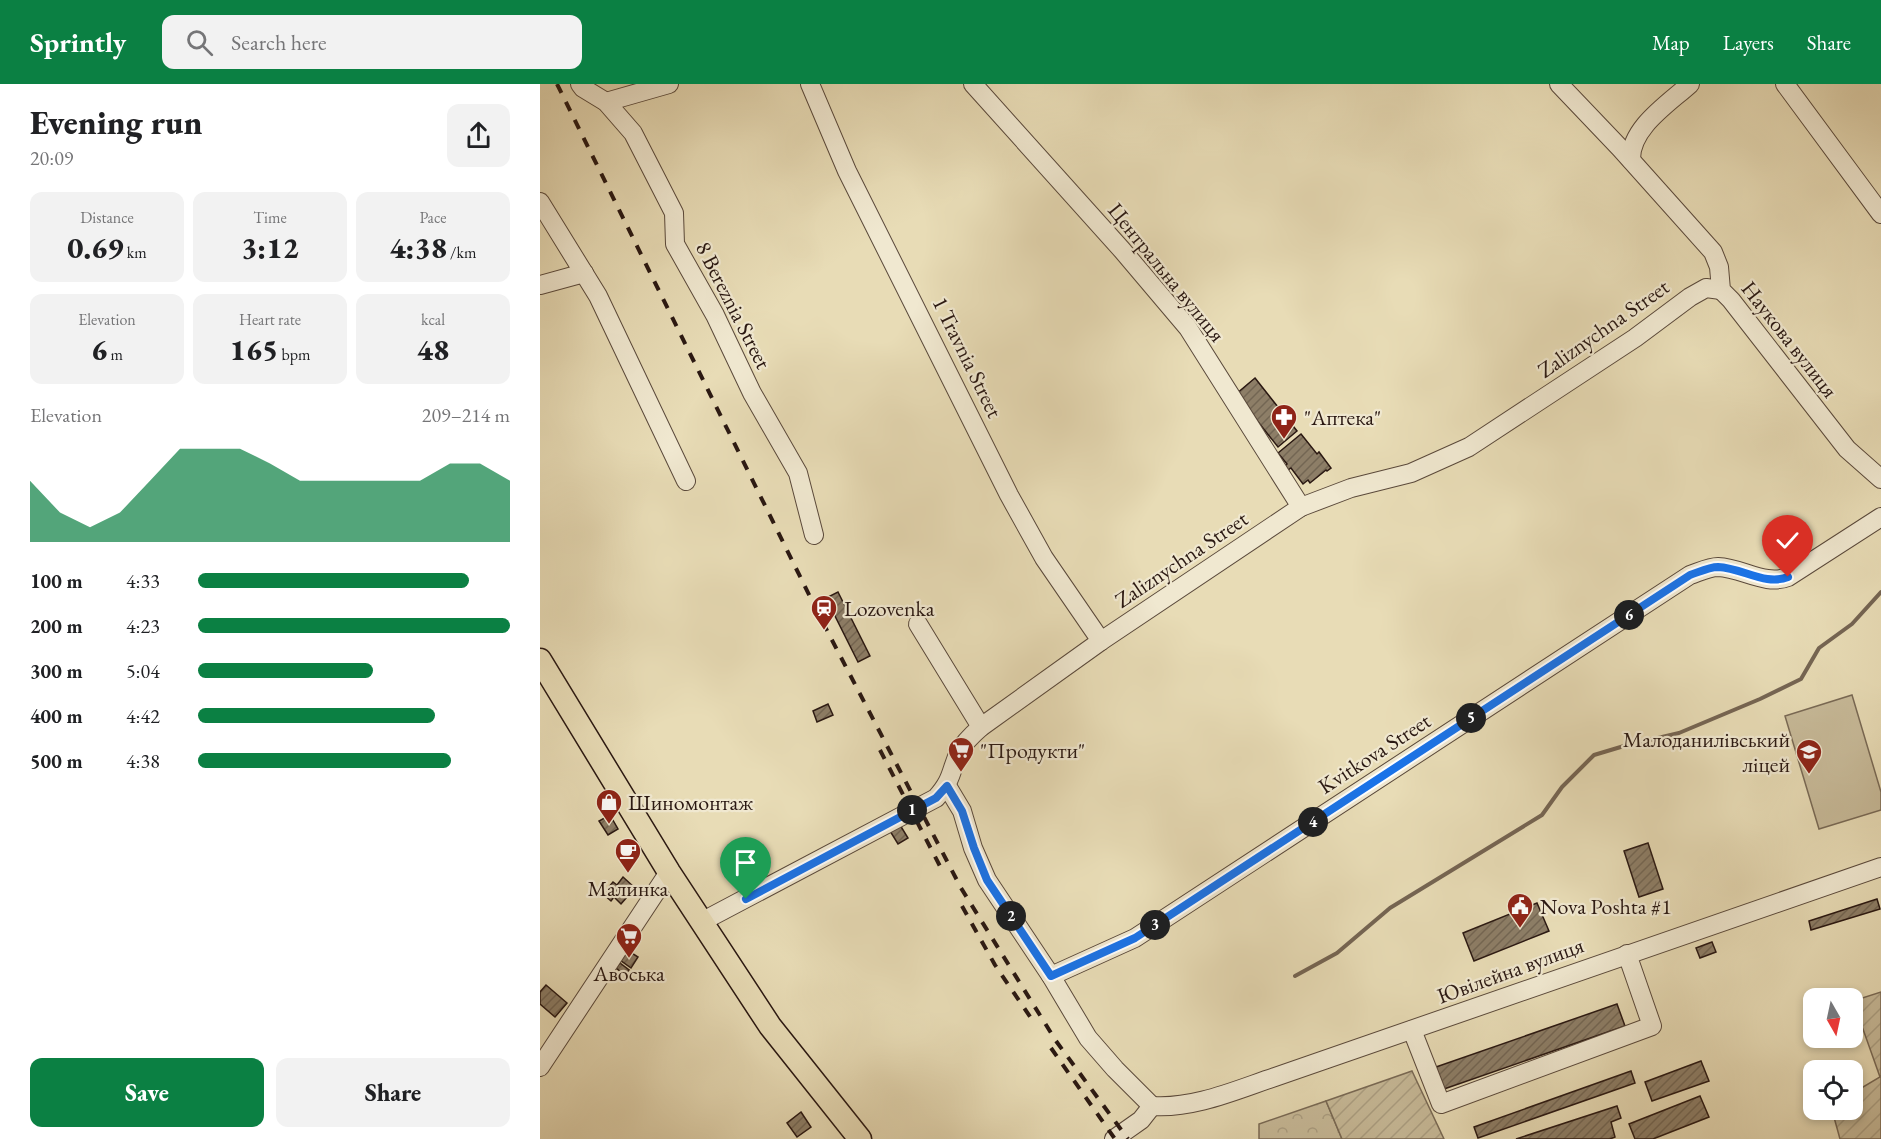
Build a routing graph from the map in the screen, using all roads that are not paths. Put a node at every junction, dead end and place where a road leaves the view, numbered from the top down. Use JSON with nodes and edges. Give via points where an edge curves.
{"nodes":[{"id":1,"x":580,"y":84,"type":"edge"},
{"id":2,"x":669,"y":84,"type":"edge"},
{"id":3,"x":810,"y":84,"type":"edge"},
{"id":4,"x":973,"y":84,"type":"edge"},
{"id":5,"x":1559,"y":84,"type":"edge"},
{"id":6,"x":1690,"y":84,"type":"edge"},
{"id":7,"x":1785,"y":84,"type":"edge"},
{"id":8,"x":606,"y":102,"type":"junction"},
{"id":9,"x":1631,"y":160,"type":"junction"},
{"id":10,"x":540,"y":202,"type":"edge"},
{"id":11,"x":1881,"y":214,"type":"edge"},
{"id":12,"x":584,"y":273,"type":"junction"},
{"id":13,"x":540,"y":285,"type":"edge"},
{"id":14,"x":1721,"y":290,"type":"junction"},
{"id":15,"x":1881,"y":479,"type":"edge"},
{"id":16,"x":686,"y":481,"type":"dead end"},
{"id":17,"x":1301,"y":507,"type":"junction"},
{"id":18,"x":1881,"y":517,"type":"edge"},
{"id":19,"x":814,"y":535,"type":"dead end"},
{"id":20,"x":918,"y":624,"type":"dead end"},
{"id":21,"x":1101,"y":641,"type":"junction"},
{"id":22,"x":540,"y":660,"type":"edge"},
{"id":23,"x":981,"y":727,"type":"junction"},
{"id":24,"x":947,"y":786,"type":"junction"},
{"id":25,"x":1881,"y":867,"type":"edge"},
{"id":26,"x":669,"y":872,"type":"junction"},
{"id":27,"x":703,"y":921,"type":"junction"},
{"id":28,"x":1627,"y":954,"type":"junction"},
{"id":29,"x":1051,"y":976,"type":"junction"},
{"id":30,"x":1412,"y":1030,"type":"junction"},
{"id":31,"x":541,"y":1064,"type":"edge"},
{"id":32,"x":1152,"y":1106,"type":"junction"},
{"id":33,"x":860,"y":1139,"type":"edge"},
{"id":34,"x":1114,"y":1139,"type":"edge"}],
"edges":[{"from":1,"to":8,"type":"street","name":"8 Bereznia Street"},
{"from":2,"to":8,"type":"street"},
{"from":3,"to":21,"type":"street","name":"1 Travnia Street","via":[[847,171],[1009,495],[1044,558]]},
{"from":4,"to":17,"type":"street","name":"Центральна вулиця","via":[[1188,328]]},
{"from":5,"to":9,"type":"street","name":"Наукова вулиця"},
{"from":6,"to":9,"type":"street","via":[[1640,130],[1633,141]]},
{"from":7,"to":11,"type":"street"},
{"from":8,"to":19,"type":"street","name":"8 Bereznia Street","via":[[633,133],[674,213],[675,244],[798,474]]},
{"from":9,"to":14,"type":"street","name":"Наукова вулиця","via":[[1713,252]]},
{"from":10,"to":12,"type":"street"},
{"from":12,"to":13,"type":"street"},
{"from":12,"to":16,"type":"street"},
{"from":14,"to":15,"type":"street","name":"Наукова вулиця","via":[[1847,449]]},
{"from":14,"to":17,"type":"street","name":"Zaliznychna Street","via":[[1706,288],[1690,297],[1635,338],[1469,447],[1411,473],[1351,488]]},
{"from":17,"to":21,"type":"street","name":"Zaliznychna Street"},
{"from":18,"to":29,"type":"street","name":"Kvitkova Street","via":[[1777,581],[1716,567],[1690,575],[1135,938]]},
{"from":20,"to":23,"type":"street"},
{"from":21,"to":23,"type":"street","name":"Zaliznychna Street"},
{"from":22,"to":26,"type":"main road"},
{"from":23,"to":24,"type":"street","name":"Zaliznychna Street","via":[[959,753]]},
{"from":24,"to":27,"type":"street","via":[[936,798]]},
{"from":24,"to":29,"type":"street","via":[[962,811],[987,880]]},
{"from":25,"to":28,"type":"street","name":"Ювілейна вулиця"},
{"from":26,"to":27,"type":"main road"},
{"from":26,"to":31,"type":"street"},
{"from":27,"to":33,"type":"main road","via":[[770,1026]]},
{"from":28,"to":30,"type":"street","name":"Ювілейна вулиця"},
{"from":28,"to":30,"type":"street","via":[[1652,1026],[1441,1104]]},
{"from":29,"to":32,"type":"street","via":[[1088,1038]]},
{"from":30,"to":32,"type":"street","name":"Ювілейна вулиця","via":[[1197,1102],[1169,1108]]},
{"from":32,"to":34,"type":"street","via":[[1141,1120]]}]}
